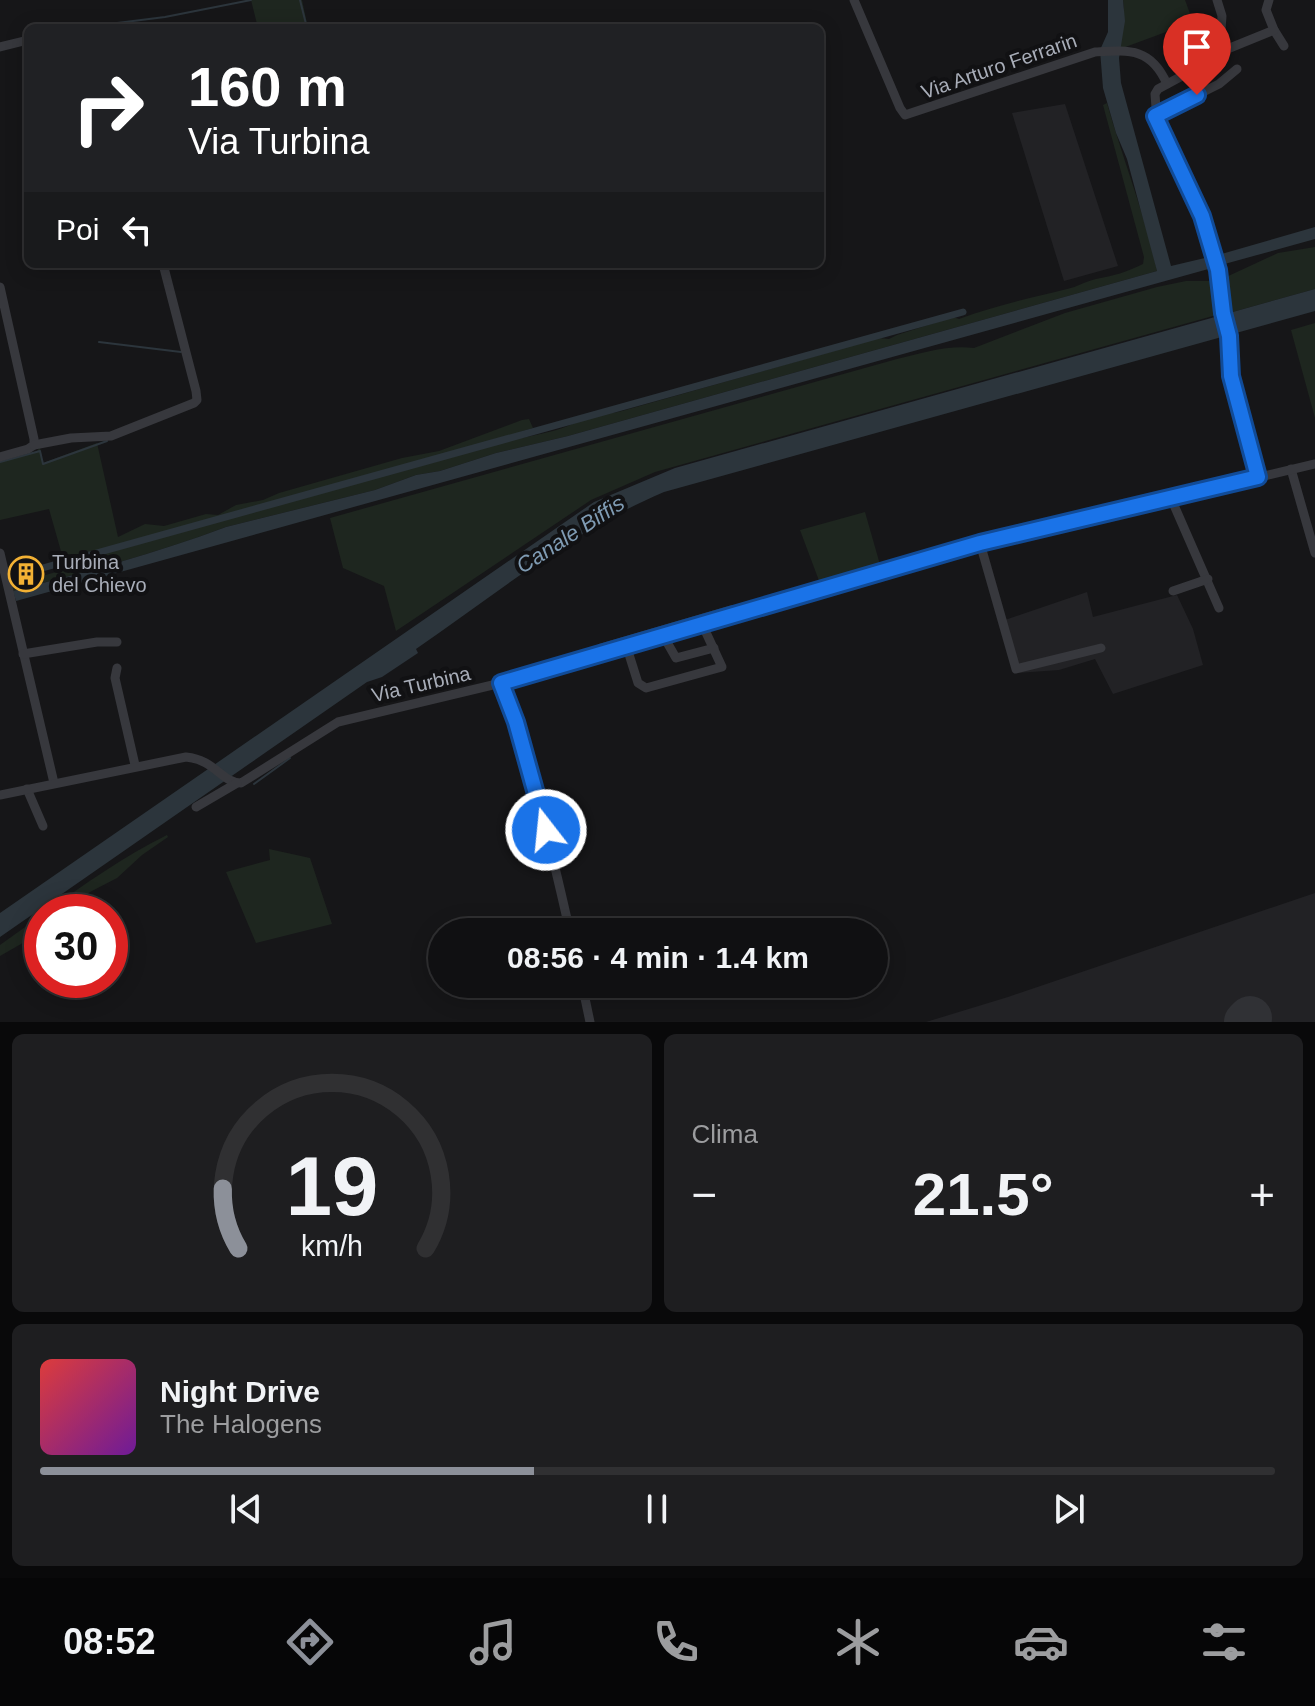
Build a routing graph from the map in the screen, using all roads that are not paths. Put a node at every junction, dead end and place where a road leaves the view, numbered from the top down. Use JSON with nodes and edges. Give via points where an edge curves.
{"nodes":[{"id":1,"x":854,"y":0,"type":"edge"},
{"id":2,"x":1217,"y":0,"type":"edge"},
{"id":3,"x":1269,"y":0,"type":"edge"},
{"id":4,"x":1274,"y":30,"type":"junction"},
{"id":5,"x":24,"y":41,"type":"edge"},
{"id":6,"x":1284,"y":46,"type":"dead end"},
{"id":7,"x":0,"y":47,"type":"edge"},
{"id":8,"x":1220,"y":52,"type":"junction"},
{"id":9,"x":1237,"y":69,"type":"dead end"},
{"id":10,"x":1167,"y":84,"type":"junction"},
{"id":11,"x":1155,"y":116,"type":"junction"},
{"id":12,"x":164,"y":268,"type":"edge"},
{"id":13,"x":0,"y":287,"type":"edge"},
{"id":14,"x":34,"y":445,"type":"junction"},
{"id":15,"x":0,"y":457,"type":"edge"},
{"id":16,"x":1315,"y":464,"type":"edge"},
{"id":17,"x":1291,"y":469,"type":"junction"},
{"id":18,"x":1258,"y":477,"type":"junction"},
{"id":19,"x":1170,"y":496,"type":"junction"},
{"id":20,"x":980,"y":543,"type":"junction"},
{"id":21,"x":0,"y":553,"type":"edge"},
{"id":22,"x":1315,"y":553,"type":"edge"},
{"id":23,"x":2,"y":569,"type":"edge"},
{"id":24,"x":1208,"y":579,"type":"junction"},
{"id":25,"x":1173,"y":591,"type":"dead end"},
{"id":26,"x":1219,"y":608,"type":"dead end"},
{"id":27,"x":703,"y":626,"type":"junction"},
{"id":28,"x":664,"y":637,"type":"junction"},
{"id":29,"x":117,"y":642,"type":"dead end"},
{"id":30,"x":627,"y":648,"type":"junction"},
{"id":31,"x":714,"y":648,"type":"junction"},
{"id":32,"x":1101,"y":648,"type":"dead end"},
{"id":33,"x":23,"y":654,"type":"junction"},
{"id":34,"x":117,"y":668,"type":"dead end"},
{"id":35,"x":501,"y":683,"type":"junction"},
{"id":36,"x":135,"y":765,"type":"junction"},
{"id":37,"x":54,"y":783,"type":"junction"},
{"id":38,"x":234,"y":783,"type":"junction"},
{"id":39,"x":27,"y":789,"type":"junction"},
{"id":40,"x":0,"y":795,"type":"edge"},
{"id":41,"x":196,"y":807,"type":"dead end"},
{"id":42,"x":43,"y":826,"type":"dead end"},
{"id":43,"x":567,"y":918,"type":"edge"},
{"id":44,"x":585,"y":998,"type":"edge"},
{"id":45,"x":590,"y":1022,"type":"edge"}],
"edges":[{"from":1,"to":10,"type":"street","name":"Via Arturo Ferrarin","via":[[905,115],[1095,52],[1122,50],[1149,58]]},
{"from":2,"to":8,"type":"street","via":[[1222,16]]},
{"from":3,"to":4,"type":"street","via":[[1266,10]]},
{"from":4,"to":6,"type":"street"},
{"from":4,"to":8,"type":"street"},
{"from":5,"to":7,"type":"street"},
{"from":8,"to":10,"type":"street","via":[[1214,61]]},
{"from":9,"to":11,"type":"street","via":[[1219,84]]},
{"from":10,"to":11,"type":"street","via":[[1155,94]]},
{"from":11,"to":18,"type":"street","via":[[1202,216],[1218,270],[1231,376]]},
{"from":12,"to":14,"type":"street","via":[[196,391],[194,403],[111,436]]},
{"from":13,"to":14,"type":"street"},
{"from":14,"to":15,"type":"street"},
{"from":16,"to":17,"type":"street","name":"Via Turbina"},
{"from":17,"to":18,"type":"street","name":"Via Turbina"},
{"from":17,"to":22,"type":"street"},
{"from":18,"to":19,"type":"street","name":"Via Turbina"},
{"from":19,"to":20,"type":"street","name":"Via Turbina"},
{"from":19,"to":24,"type":"street"},
{"from":20,"to":27,"type":"street","name":"Via Turbina"},
{"from":20,"to":32,"type":"street","via":[[1016,669]]},
{"from":21,"to":23,"type":"street"},
{"from":23,"to":33,"type":"street"},
{"from":24,"to":25,"type":"street"},
{"from":24,"to":26,"type":"street"},
{"from":27,"to":28,"type":"street","name":"Via Turbina"},
{"from":27,"to":31,"type":"street"},
{"from":28,"to":30,"type":"street","name":"Via Turbina"},
{"from":28,"to":31,"type":"street","via":[[676,658]]},
{"from":29,"to":33,"type":"street"},
{"from":30,"to":31,"type":"street","via":[[638,683],[646,688],[722,667]]},
{"from":30,"to":35,"type":"street","name":"Via Turbina"},
{"from":33,"to":37,"type":"street"},
{"from":34,"to":36,"type":"street"},
{"from":35,"to":38,"type":"street","name":"Via Turbina","via":[[338,722],[252,778]]},
{"from":35,"to":43,"type":"street"},
{"from":36,"to":37,"type":"street"},
{"from":36,"to":38,"type":"street","via":[[186,757],[206,761]]},
{"from":37,"to":39,"type":"street"},
{"from":38,"to":41,"type":"street","name":"Via Turbina"},
{"from":39,"to":40,"type":"street"},
{"from":39,"to":42,"type":"street"},
{"from":44,"to":45,"type":"street"}]}
